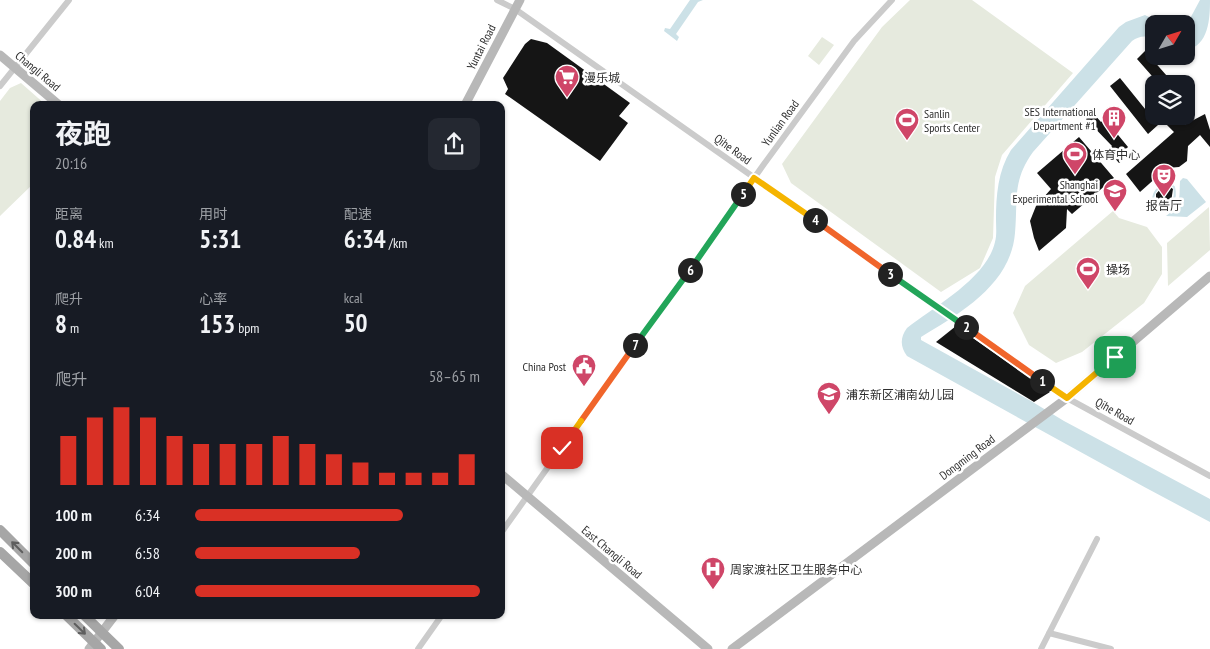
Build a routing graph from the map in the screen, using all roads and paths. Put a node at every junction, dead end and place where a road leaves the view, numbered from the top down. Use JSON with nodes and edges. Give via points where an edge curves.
{"nodes":[{"id":1,"x":68,"y":0,"type":"edge"},
{"id":2,"x":497,"y":0,"type":"edge"},
{"id":3,"x":520,"y":0,"type":"edge"},
{"id":4,"x":892,"y":0,"type":"edge"},
{"id":5,"x":515,"y":10,"type":"junction"},
{"id":6,"x":0,"y":55,"type":"edge"},
{"id":7,"x":15,"y":68,"type":"junction"},
{"id":8,"x":0,"y":86,"type":"edge"},
{"id":9,"x":54,"y":101,"type":"edge"},
{"id":10,"x":467,"y":101,"type":"edge"},
{"id":11,"x":754,"y":178,"type":"junction"},
{"id":12,"x":1210,"y":276,"type":"edge"},
{"id":13,"x":1067,"y":398,"type":"junction"},
{"id":14,"x":1210,"y":476,"type":"edge"},
{"id":15,"x":505,"y":477,"type":"edge"},
{"id":16,"x":528,"y":497,"type":"junction"},
{"id":17,"x":505,"y":528,"type":"edge"},
{"id":18,"x":0,"y":530,"type":"edge"},
{"id":19,"x":1097,"y":539,"type":"dead end"},
{"id":20,"x":0,"y":552,"type":"edge"},
{"id":21,"x":30,"y":560,"type":"edge"},
{"id":22,"x":30,"y":580,"type":"edge"},
{"id":23,"x":70,"y":619,"type":"edge"},
{"id":24,"x":88,"y":619,"type":"edge"},
{"id":25,"x":112,"y":619,"type":"edge"},
{"id":26,"x":439,"y":619,"type":"edge"},
{"id":27,"x":102,"y":632,"type":"junction"},
{"id":28,"x":1049,"y":633,"type":"junction"},
{"id":29,"x":95,"y":647,"type":"edge"},
{"id":30,"x":119,"y":649,"type":"edge"},
{"id":31,"x":418,"y":649,"type":"edge"},
{"id":32,"x":708,"y":649,"type":"edge"},
{"id":33,"x":732,"y":649,"type":"edge"},
{"id":34,"x":1041,"y":649,"type":"edge"},
{"id":35,"x":1111,"y":649,"type":"edge"}],
"edges":[{"from":1,"to":7,"type":"street"},
{"from":2,"to":5,"type":"street","name":"Qihe Road"},
{"from":3,"to":5,"type":"main road","name":"Yuntai Road"},
{"from":4,"to":11,"type":"street","name":"Yunlian Road","via":[[854,41]]},
{"from":5,"to":10,"type":"main road","name":"Yuntai Road"},
{"from":5,"to":11,"type":"street","name":"Qihe Road"},
{"from":6,"to":7,"type":"main road","name":"Changli Road"},
{"from":7,"to":8,"type":"street"},
{"from":7,"to":9,"type":"main road","name":"Changli Road"},
{"from":11,"to":13,"type":"street","name":"Qihe Road"},
{"from":11,"to":16,"type":"street","name":"Yunlian Road"},
{"from":12,"to":13,"type":"main road","name":"Dongming Road"},
{"from":13,"to":14,"type":"street","name":"Qihe Road"},
{"from":13,"to":33,"type":"main road","name":"Dongming Road"},
{"from":15,"to":16,"type":"main road","name":"East Changli Road"},
{"from":16,"to":17,"type":"street","name":"Yunlian Road"},
{"from":16,"to":32,"type":"main road","name":"East Changli Road"},
{"from":21,"to":18,"type":"main road","one_way":true},
{"from":19,"to":28,"type":"street"},
{"from":20,"to":22,"type":"main road"},
{"from":23,"to":29,"type":"main road","one_way":true},
{"from":24,"to":27,"type":"main road"},
{"from":25,"to":27,"type":"main road"},
{"from":26,"to":31,"type":"street"},
{"from":27,"to":29,"type":"main road"},
{"from":27,"to":30,"type":"main road"},
{"from":28,"to":34,"type":"street"},
{"from":28,"to":35,"type":"street"}]}
